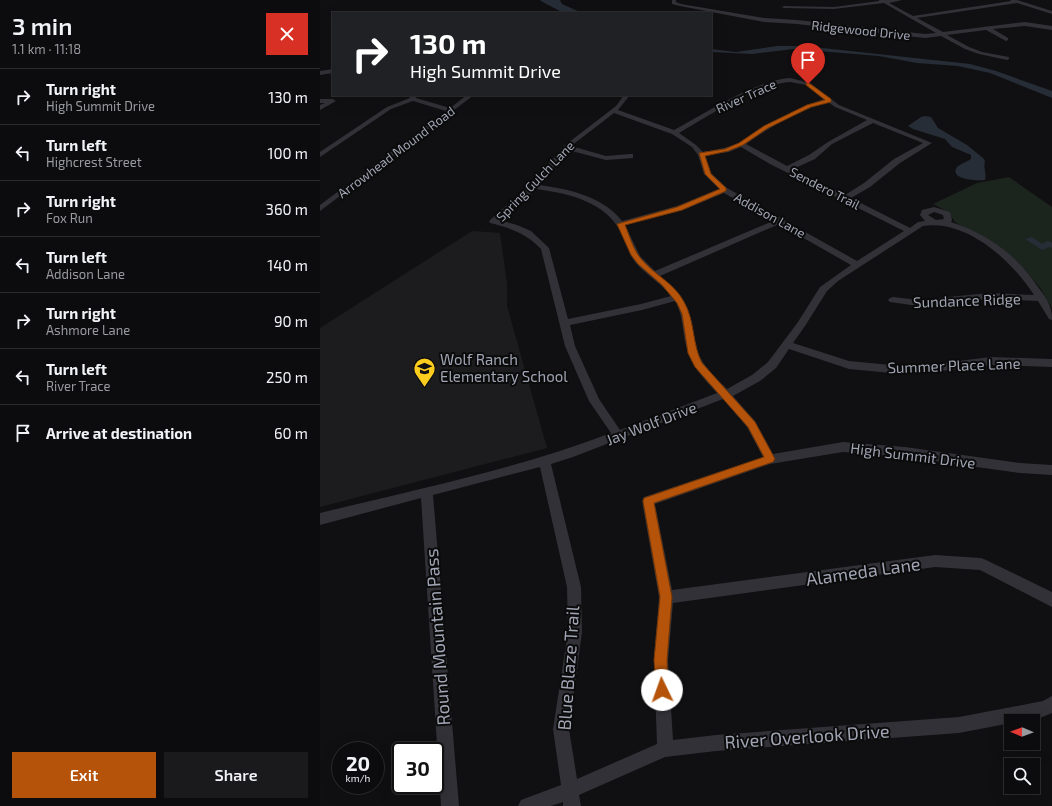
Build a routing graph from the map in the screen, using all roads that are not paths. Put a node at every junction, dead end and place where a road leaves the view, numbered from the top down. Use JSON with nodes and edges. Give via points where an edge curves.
{"nodes":[{"id":1,"x":674,"y":0,"type":"edge"},
{"id":2,"x":900,"y":0,"type":"edge"},
{"id":3,"x":883,"y":1,"type":"edge"},
{"id":4,"x":1014,"y":1,"type":"edge"},
{"id":5,"x":780,"y":2,"type":"dead end"},
{"id":6,"x":784,"y":8,"type":"junction"},
{"id":7,"x":1052,"y":12,"type":"edge"},
{"id":8,"x":913,"y":18,"type":"junction"},
{"id":9,"x":786,"y":21,"type":"junction"},
{"id":10,"x":868,"y":24,"type":"dead end"},
{"id":11,"x":987,"y":28,"type":"junction"},
{"id":12,"x":1052,"y":28,"type":"edge"},
{"id":13,"x":870,"y":31,"type":"junction"},
{"id":14,"x":944,"y":35,"type":"junction"},
{"id":15,"x":1006,"y":39,"type":"dead end"},
{"id":16,"x":1008,"y":58,"type":"dead end"},
{"id":17,"x":332,"y":71,"type":"edge"},
{"id":18,"x":320,"y":73,"type":"edge"},
{"id":19,"x":470,"y":96,"type":"edge"},
{"id":20,"x":626,"y":96,"type":"edge"},
{"id":21,"x":413,"y":97,"type":"edge"},
{"id":22,"x":829,"y":100,"type":"junction"},
{"id":23,"x":320,"y":101,"type":"edge"},
{"id":24,"x":320,"y":108,"type":"edge"},
{"id":25,"x":452,"y":110,"type":"junction"},
{"id":26,"x":613,"y":111,"type":"junction"},
{"id":27,"x":873,"y":120,"type":"junction"},
{"id":28,"x":674,"y":133,"type":"junction"},
{"id":29,"x":741,"y":144,"type":"junction"},
{"id":30,"x":566,"y":147,"type":"junction"},
{"id":31,"x":701,"y":154,"type":"junction"},
{"id":32,"x":320,"y":155,"type":"edge"},
{"id":33,"x":630,"y":156,"type":"dead end"},
{"id":34,"x":788,"y":169,"type":"junction"},
{"id":35,"x":534,"y":186,"type":"junction"},
{"id":36,"x":724,"y":190,"type":"junction"},
{"id":37,"x":845,"y":198,"type":"junction"},
{"id":38,"x":320,"y":210,"type":"edge"},
{"id":39,"x":946,"y":220,"type":"junction"},
{"id":40,"x":780,"y":221,"type":"junction"},
{"id":41,"x":926,"y":221,"type":"junction"},
{"id":42,"x":621,"y":224,"type":"junction"},
{"id":43,"x":910,"y":231,"type":"junction"},
{"id":44,"x":858,"y":265,"type":"junction"},
{"id":45,"x":654,"y":275,"type":"junction"},
{"id":46,"x":677,"y":297,"type":"junction"},
{"id":47,"x":1041,"y":298,"type":"junction"},
{"id":48,"x":893,"y":300,"type":"dead end"},
{"id":49,"x":1052,"y":317,"type":"edge"},
{"id":50,"x":565,"y":323,"type":"junction"},
{"id":51,"x":788,"y":345,"type":"junction"},
{"id":52,"x":1052,"y":363,"type":"edge"},
{"id":53,"x":725,"y":394,"type":"junction"},
{"id":54,"x":618,"y":435,"type":"junction"},
{"id":55,"x":770,"y":459,"type":"junction"},
{"id":56,"x":544,"y":461,"type":"junction"},
{"id":57,"x":1052,"y":470,"type":"edge"},
{"id":58,"x":427,"y":492,"type":"junction"},
{"id":59,"x":320,"y":519,"type":"edge"},
{"id":60,"x":666,"y":597,"type":"junction"},
{"id":61,"x":1052,"y":600,"type":"edge"},
{"id":62,"x":1052,"y":704,"type":"edge"},
{"id":63,"x":665,"y":749,"type":"junction"},
{"id":64,"x":570,"y":798,"type":"edge"},
{"id":65,"x":450,"y":806,"type":"edge"},
{"id":66,"x":527,"y":806,"type":"edge"}],
"edges":[{"from":1,"to":9,"type":"street","name":"Ridgewood Drive","via":[[674,3],[683,6],[756,19]]},
{"from":2,"to":3,"type":"street"},
{"from":3,"to":6,"type":"street","via":[[834,8]]},
{"from":3,"to":8,"type":"street"},
{"from":4,"to":7,"type":"street"},
{"from":4,"to":8,"type":"street"},
{"from":5,"to":6,"type":"street"},
{"from":6,"to":9,"type":"street","via":[[789,14]]},
{"from":8,"to":14,"type":"street"},
{"from":9,"to":13,"type":"street","name":"Ridgewood Drive"},
{"from":10,"to":13,"type":"street","via":[[871,26]]},
{"from":11,"to":12,"type":"street","name":"Ridgewood Drive","via":[[1019,24]]},
{"from":11,"to":14,"type":"street","name":"Ridgewood Drive"},
{"from":11,"to":15,"type":"street"},
{"from":13,"to":14,"type":"street","name":"Ridgewood Drive","via":[[925,36]]},
{"from":14,"to":16,"type":"street","via":[[975,51]]},
{"from":17,"to":18,"type":"street"},
{"from":19,"to":25,"type":"street","name":"Arrowhead Mound Road"},
{"from":20,"to":26,"type":"street","name":"Spring Gulch Lane"},
{"from":21,"to":25,"type":"street"},
{"from":21,"to":32,"type":"street","via":[[389,108]]},
{"from":22,"to":27,"type":"street","name":"River Trace","via":[[837,106]]},
{"from":22,"to":28,"type":"street","name":"River Trace","via":[[804,82],[780,81],[726,103]]},
{"from":22,"to":29,"type":"street","via":[[809,106],[766,127]]},
{"from":23,"to":24,"type":"street","via":[[333,101]]},
{"from":25,"to":38,"type":"street","name":"Arrowhead Mound Road"},
{"from":26,"to":28,"type":"street","name":"Addison Lane"},
{"from":26,"to":30,"type":"street","name":"Spring Gulch Lane"},
{"from":27,"to":34,"type":"street"},
{"from":27,"to":37,"type":"street","name":"River Trace","via":[[929,143],[893,164],[867,186]]},
{"from":28,"to":31,"type":"street","name":"Addison Lane","via":[[694,146]]},
{"from":29,"to":31,"type":"street","via":[[726,150]]},
{"from":29,"to":34,"type":"street","name":"Sendero Trail"},
{"from":30,"to":33,"type":"street","via":[[606,158]]},
{"from":30,"to":35,"type":"street","name":"Spring Gulch Lane"},
{"from":31,"to":36,"type":"street","name":"Addison Lane","via":[[708,174]]},
{"from":34,"to":37,"type":"street","name":"Sendero Trail"},
{"from":35,"to":42,"type":"street","via":[[554,188],[579,196],[604,209]]},
{"from":35,"to":50,"type":"street","name":"Spring Gulch Lane","via":[[493,221],[527,232],[545,248]]},
{"from":36,"to":40,"type":"street","name":"Addison Lane"},
{"from":36,"to":42,"type":"street","via":[[680,208]]},
{"from":37,"to":43,"type":"street","name":"Sendero Trail"},
{"from":39,"to":41,"type":"street"},
{"from":39,"to":41,"type":"street","name":"Jay Wolf Drive","via":[[944,212],[934,209],[925,212]]},
{"from":39,"to":47,"type":"street","via":[[1003,253],[1026,276]]},
{"from":40,"to":44,"type":"street","name":"Addison Lane"},
{"from":40,"to":45,"type":"street"},
{"from":41,"to":43,"type":"street","name":"Jay Wolf Drive"},
{"from":42,"to":45,"type":"street","via":[[640,263]]},
{"from":43,"to":44,"type":"street","name":"Jay Wolf Drive"},
{"from":44,"to":51,"type":"street","name":"Jay Wolf Drive","via":[[823,289]]},
{"from":45,"to":46,"type":"street"},
{"from":46,"to":50,"type":"street"},
{"from":46,"to":53,"type":"street","via":[[686,314],[693,353],[698,365]]},
{"from":47,"to":48,"type":"street","name":"Sundance Ridge","via":[[989,296],[918,303]]},
{"from":47,"to":49,"type":"street"},
{"from":50,"to":54,"type":"street","name":"Spring Gulch Lane","via":[[570,346],[594,401]]},
{"from":51,"to":52,"type":"street","name":"Summer Place Lane","via":[[849,365],[891,369],[925,369],[991,361]]},
{"from":51,"to":53,"type":"street","name":"Jay Wolf Drive","via":[[772,365],[756,378]]},
{"from":53,"to":54,"type":"street","name":"Jay Wolf Drive"},
{"from":53,"to":55,"type":"street","via":[[751,425]]},
{"from":54,"to":56,"type":"street","name":"Jay Wolf Drive"},
{"from":55,"to":57,"type":"street","name":"High Summit Drive","via":[[843,447]]},
{"from":55,"to":60,"type":"street","name":"High Summit Drive","via":[[648,501]]},
{"from":56,"to":58,"type":"street","name":"Jay Wolf Drive"},
{"from":56,"to":64,"type":"street","name":"Blue Blaze Trail","via":[[574,587],[574,632],[561,729]]},
{"from":58,"to":59,"type":"street","name":"Jay Wolf Drive"},
{"from":58,"to":65,"type":"street","name":"Round Mountain Pass"},
{"from":60,"to":61,"type":"street","name":"Alameda Lane","via":[[935,561],[981,564]]},
{"from":60,"to":63,"type":"street","name":"High Summit Drive","via":[[660,660]]},
{"from":62,"to":63,"type":"street","name":"River Overlook Drive","via":[[1046,708],[959,725]]},
{"from":63,"to":64,"type":"street","name":"River Overlook Drive"},
{"from":64,"to":66,"type":"street","name":"River Overlook Drive"}]}
